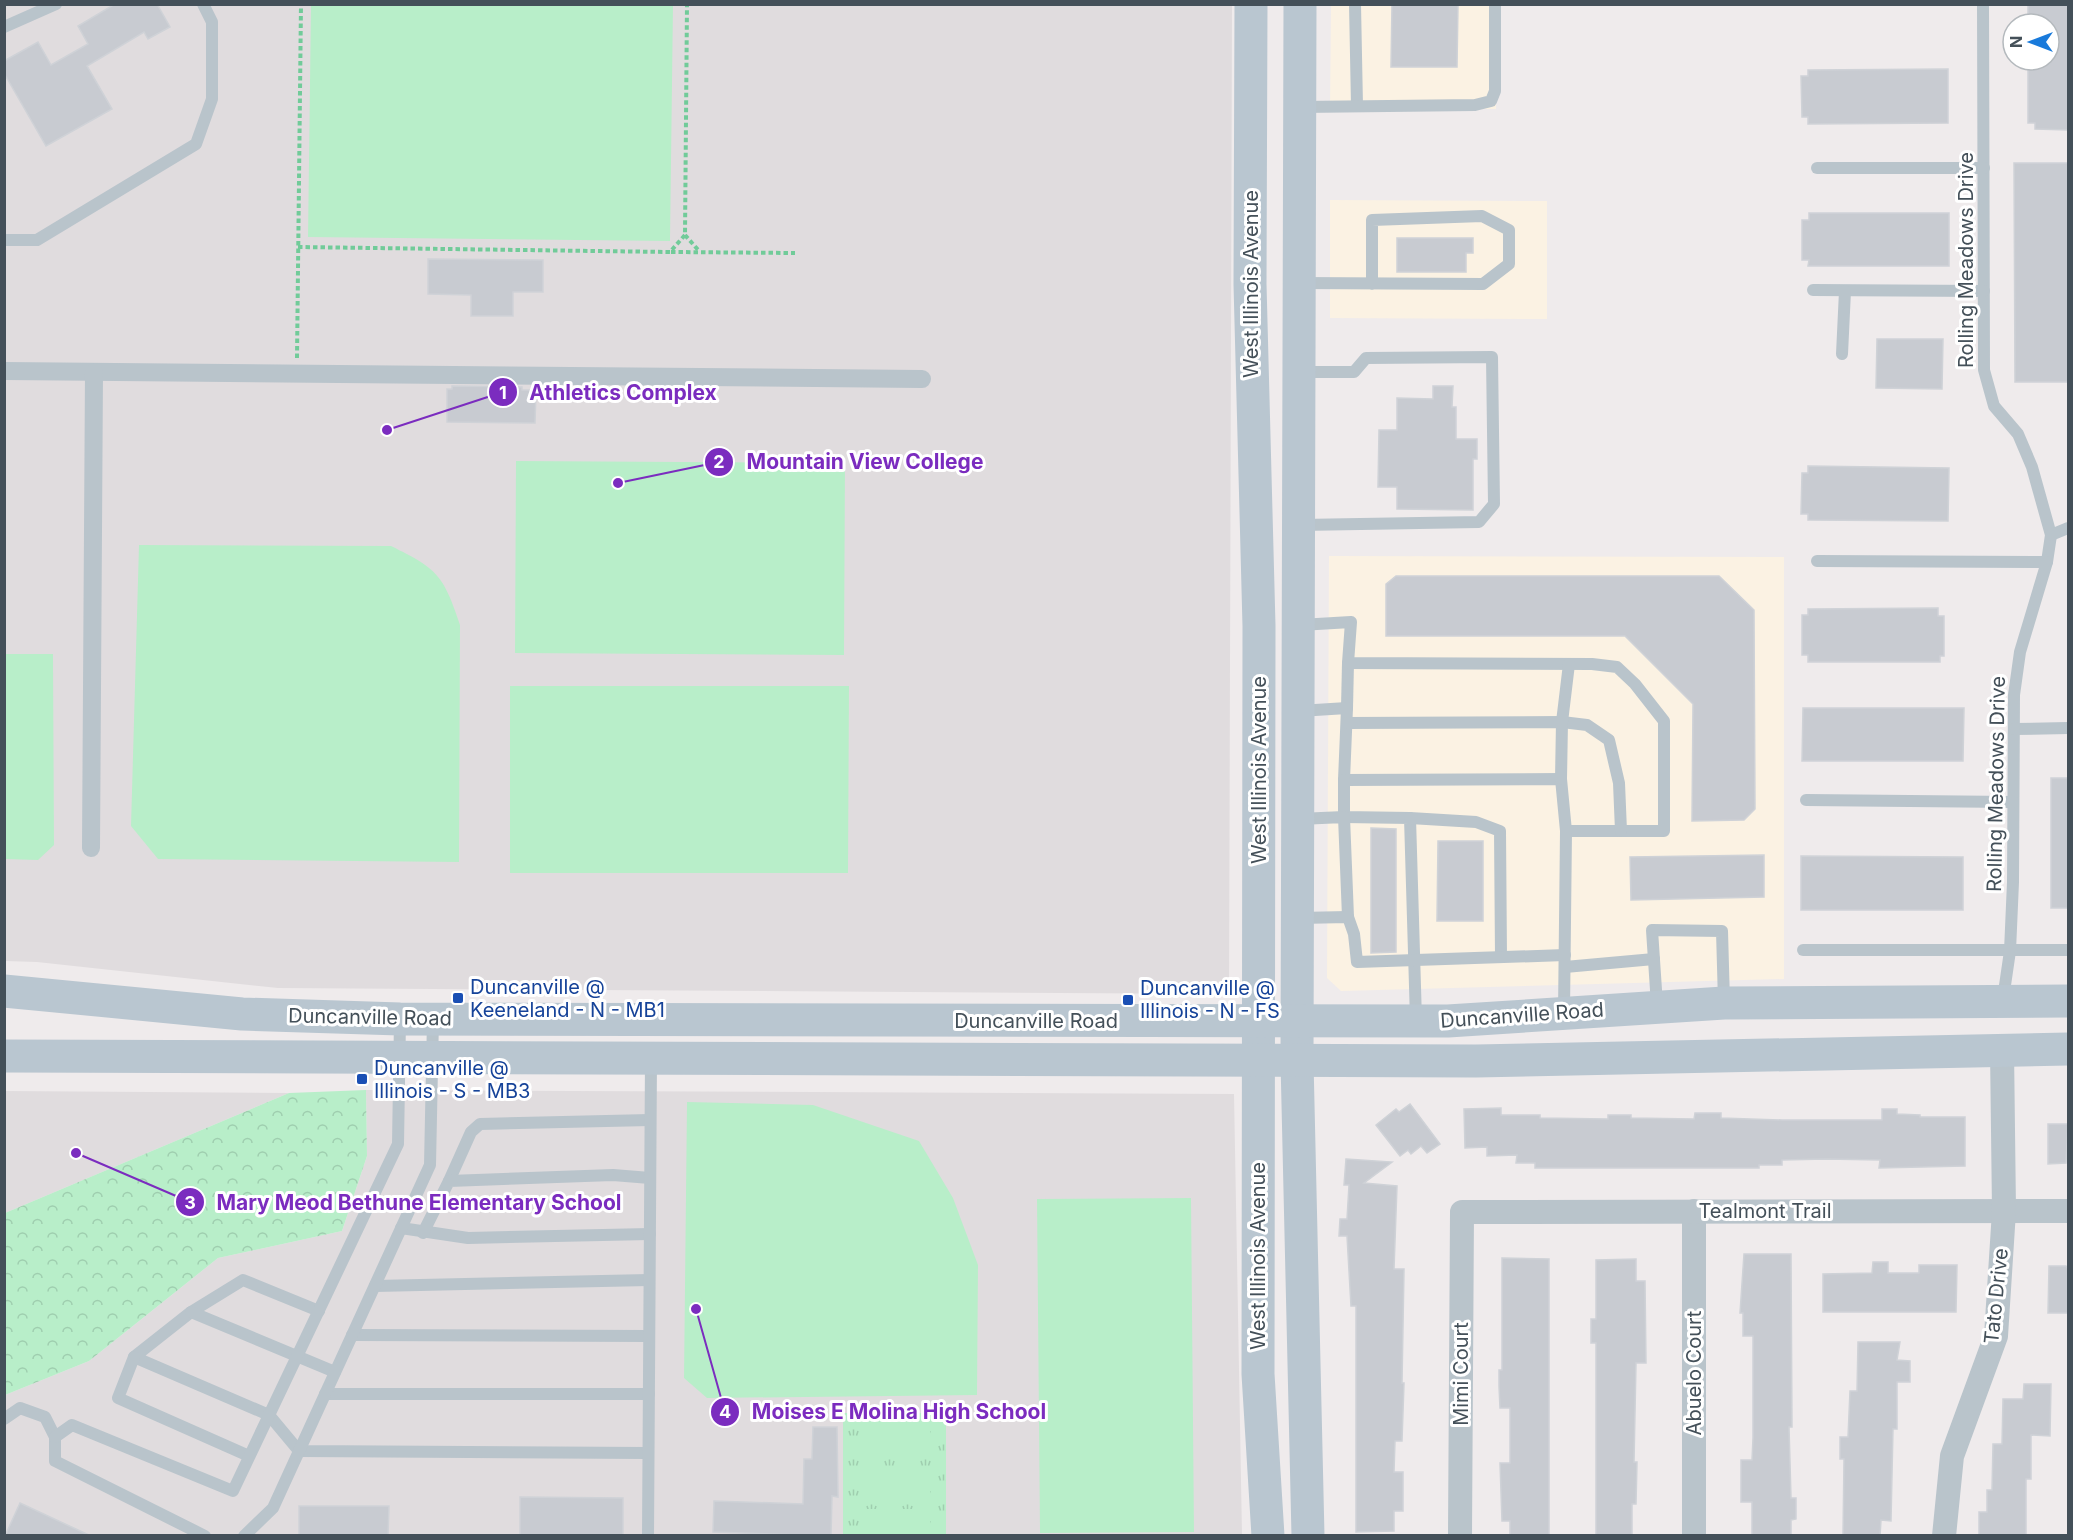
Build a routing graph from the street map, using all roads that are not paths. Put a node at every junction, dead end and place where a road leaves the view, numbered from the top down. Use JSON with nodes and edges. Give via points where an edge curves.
{"nodes":[{"id":1,"x":56,"y":4,"type":"edge"},
{"id":2,"x":203,"y":4,"type":"edge"},
{"id":3,"x":1251,"y":4,"type":"edge"},
{"id":4,"x":1300,"y":4,"type":"edge"},
{"id":5,"x":1355,"y":4,"type":"edge"},
{"id":6,"x":1495,"y":4,"type":"edge"},
{"id":7,"x":1983,"y":4,"type":"edge"},
{"id":8,"x":4,"y":27,"type":"edge"},
{"id":9,"x":1357,"y":106,"type":"junction"},
{"id":10,"x":1300,"y":107,"type":"junction"},
{"id":11,"x":1817,"y":168,"type":"dead end"},
{"id":12,"x":1984,"y":168,"type":"junction"},
{"id":13,"x":4,"y":240,"type":"edge"},
{"id":14,"x":1299,"y":283,"type":"junction"},
{"id":15,"x":1250,"y":284,"type":"junction"},
{"id":16,"x":1372,"y":284,"type":"junction"},
{"id":17,"x":1813,"y":290,"type":"dead end"},
{"id":18,"x":1845,"y":291,"type":"junction"},
{"id":19,"x":1984,"y":291,"type":"junction"},
{"id":20,"x":1842,"y":354,"type":"dead end"},
{"id":21,"x":4,"y":371,"type":"edge"},
{"id":22,"x":94,"y":372,"type":"junction"},
{"id":23,"x":1299,"y":372,"type":"junction"},
{"id":24,"x":922,"y":379,"type":"dead end"},
{"id":25,"x":1299,"y":525,"type":"junction"},
{"id":26,"x":2068,"y":528,"type":"edge"},
{"id":27,"x":2051,"y":535,"type":"junction"},
{"id":28,"x":1817,"y":561,"type":"dead end"},
{"id":29,"x":2047,"y":562,"type":"junction"},
{"id":30,"x":1298,"y":625,"type":"junction"},
{"id":31,"x":1258,"y":626,"type":"junction"},
{"id":32,"x":1348,"y":663,"type":"junction"},
{"id":33,"x":1569,"y":664,"type":"junction"},
{"id":34,"x":1347,"y":708,"type":"junction"},
{"id":35,"x":1298,"y":712,"type":"junction"},
{"id":36,"x":1562,"y":722,"type":"junction"},
{"id":37,"x":1347,"y":723,"type":"junction"},
{"id":38,"x":2068,"y":728,"type":"edge"},
{"id":39,"x":2014,"y":729,"type":"junction"},
{"id":40,"x":1561,"y":779,"type":"junction"},
{"id":41,"x":1344,"y":780,"type":"junction"},
{"id":42,"x":1806,"y":800,"type":"dead end"},
{"id":43,"x":2013,"y":802,"type":"junction"},
{"id":44,"x":1344,"y":817,"type":"junction"},
{"id":45,"x":1410,"y":818,"type":"junction"},
{"id":46,"x":1298,"y":819,"type":"junction"},
{"id":47,"x":1566,"y":831,"type":"junction"},
{"id":48,"x":1621,"y":831,"type":"junction"},
{"id":49,"x":91,"y":848,"type":"dead end"},
{"id":50,"x":1348,"y":917,"type":"junction"},
{"id":51,"x":1298,"y":918,"type":"junction"},
{"id":52,"x":1803,"y":950,"type":"dead end"},
{"id":53,"x":2068,"y":950,"type":"edge"},
{"id":54,"x":2010,"y":951,"type":"junction"},
{"id":55,"x":1501,"y":957,"type":"junction"},
{"id":56,"x":1654,"y":959,"type":"junction"},
{"id":57,"x":1413,"y":960,"type":"junction"},
{"id":58,"x":1564,"y":961,"type":"junction"},
{"id":59,"x":4,"y":991,"type":"edge"},
{"id":60,"x":2003,"y":1001,"type":"junction"},
{"id":61,"x":2068,"y":1001,"type":"edge"},
{"id":62,"x":1724,"y":1003,"type":"junction"},
{"id":63,"x":1657,"y":1006,"type":"junction"},
{"id":64,"x":1564,"y":1013,"type":"junction"},
{"id":65,"x":433,"y":1018,"type":"junction"},
{"id":66,"x":400,"y":1019,"type":"junction"},
{"id":67,"x":1297,"y":1021,"type":"junction"},
{"id":68,"x":1416,"y":1021,"type":"junction"},
{"id":69,"x":1259,"y":1022,"type":"junction"},
{"id":70,"x":2002,"y":1049,"type":"junction"},
{"id":71,"x":2068,"y":1049,"type":"edge"},
{"id":72,"x":4,"y":1056,"type":"edge"},
{"id":73,"x":398,"y":1056,"type":"junction"},
{"id":74,"x":433,"y":1056,"type":"junction"},
{"id":75,"x":651,"y":1057,"type":"junction"},
{"id":76,"x":1258,"y":1061,"type":"junction"},
{"id":77,"x":1297,"y":1061,"type":"junction"},
{"id":78,"x":650,"y":1120,"type":"junction"},
{"id":79,"x":650,"y":1178,"type":"junction"},
{"id":80,"x":449,"y":1181,"type":"junction"},
{"id":81,"x":1694,"y":1211,"type":"junction"},
{"id":82,"x":2004,"y":1211,"type":"junction"},
{"id":83,"x":2068,"y":1211,"type":"edge"},
{"id":84,"x":1462,"y":1212,"type":"joint"},
{"id":85,"x":401,"y":1228,"type":"junction"},
{"id":86,"x":423,"y":1233,"type":"junction"},
{"id":87,"x":650,"y":1234,"type":"junction"},
{"id":88,"x":649,"y":1281,"type":"junction"},
{"id":89,"x":375,"y":1286,"type":"junction"},
{"id":90,"x":319,"y":1311,"type":"junction"},
{"id":91,"x":191,"y":1312,"type":"junction"},
{"id":92,"x":352,"y":1335,"type":"junction"},
{"id":93,"x":649,"y":1336,"type":"junction"},
{"id":94,"x":298,"y":1355,"type":"junction"},
{"id":95,"x":134,"y":1358,"type":"junction"},
{"id":96,"x":335,"y":1372,"type":"junction"},
{"id":97,"x":325,"y":1394,"type":"junction"},
{"id":98,"x":649,"y":1394,"type":"junction"},
{"id":99,"x":269,"y":1415,"type":"junction"},
{"id":100,"x":4,"y":1419,"type":"edge"},
{"id":101,"x":56,"y":1437,"type":"junction"},
{"id":102,"x":299,"y":1451,"type":"junction"},
{"id":103,"x":648,"y":1453,"type":"junction"},
{"id":104,"x":249,"y":1456,"type":"junction"},
{"id":105,"x":205,"y":1536,"type":"edge"},
{"id":106,"x":244,"y":1536,"type":"edge"},
{"id":107,"x":648,"y":1536,"type":"edge"},
{"id":108,"x":1268,"y":1536,"type":"edge"},
{"id":109,"x":1308,"y":1536,"type":"edge"},
{"id":110,"x":1460,"y":1536,"type":"edge"},
{"id":111,"x":1694,"y":1536,"type":"edge"},
{"id":112,"x":1944,"y":1536,"type":"edge"}],
"edges":[{"from":1,"to":8,"type":"lane"},
{"from":2,"to":13,"type":"lane","via":[[212,22],[212,99],[196,144],[37,240]]},
{"from":3,"to":15,"type":"main road","name":"West Illinois Avenue"},
{"from":4,"to":10,"type":"main road","name":"West Illinois Avenue"},
{"from":5,"to":9,"type":"lane"},
{"from":6,"to":9,"type":"lane","via":[[1495,91],[1491,101],[1476,105]]},
{"from":7,"to":12,"type":"lane","name":"Rolling Meadows Drive"},
{"from":9,"to":10,"type":"lane"},
{"from":10,"to":14,"type":"main road","name":"West Illinois Avenue"},
{"from":11,"to":12,"type":"lane"},
{"from":12,"to":19,"type":"lane","name":"Rolling Meadows Drive"},
{"from":14,"to":15,"type":"main road"},
{"from":14,"to":16,"type":"lane"},
{"from":14,"to":23,"type":"main road","name":"West Illinois Avenue"},
{"from":15,"to":31,"type":"main road","name":"West Illinois Avenue"},
{"from":16,"to":16,"type":"lane","via":[[1483,284],[1509,264],[1509,230],[1482,216],[1372,220]]},
{"from":17,"to":18,"type":"lane"},
{"from":18,"to":19,"type":"lane"},
{"from":18,"to":20,"type":"lane"},
{"from":19,"to":27,"type":"lane","name":"Rolling Meadows Drive","via":[[1984,370],[1994,406],[2018,434],[2032,467]]},
{"from":21,"to":22,"type":"street"},
{"from":22,"to":24,"type":"street"},
{"from":22,"to":49,"type":"street"},
{"from":23,"to":25,"type":"main road","name":"West Illinois Avenue"},
{"from":23,"to":25,"type":"lane","via":[[1354,372],[1366,358],[1492,357],[1494,504],[1479,522]]},
{"from":25,"to":30,"type":"main road","name":"West Illinois Avenue"},
{"from":26,"to":27,"type":"lane"},
{"from":27,"to":29,"type":"lane","name":"Rolling Meadows Drive"},
{"from":28,"to":29,"type":"lane"},
{"from":29,"to":39,"type":"lane","name":"Rolling Meadows Drive","via":[[2020,652]]},
{"from":30,"to":31,"type":"main road"},
{"from":30,"to":32,"type":"lane","via":[[1350,622]]},
{"from":30,"to":35,"type":"main road","name":"West Illinois Avenue"},
{"from":31,"to":69,"type":"main road","name":"West Illinois Avenue"},
{"from":32,"to":33,"type":"lane"},
{"from":32,"to":34,"type":"lane"},
{"from":33,"to":36,"type":"lane"},
{"from":33,"to":48,"type":"lane","via":[[1617,668],[1664,721],[1664,831]]},
{"from":34,"to":35,"type":"lane"},
{"from":34,"to":37,"type":"lane"},
{"from":35,"to":46,"type":"main road","name":"West Illinois Avenue"},
{"from":36,"to":37,"type":"lane"},
{"from":36,"to":40,"type":"lane"},
{"from":36,"to":48,"type":"lane","via":[[1587,725],[1609,740],[1619,783]]},
{"from":37,"to":41,"type":"lane"},
{"from":38,"to":39,"type":"lane"},
{"from":39,"to":43,"type":"lane","name":"Rolling Meadows Drive"},
{"from":40,"to":41,"type":"lane"},
{"from":40,"to":47,"type":"lane"},
{"from":41,"to":44,"type":"lane"},
{"from":42,"to":43,"type":"lane"},
{"from":43,"to":54,"type":"lane","name":"Rolling Meadows Drive"},
{"from":44,"to":45,"type":"lane"},
{"from":44,"to":46,"type":"lane"},
{"from":44,"to":50,"type":"lane"},
{"from":45,"to":55,"type":"lane","via":[[1476,822],[1500,831]]},
{"from":45,"to":57,"type":"lane"},
{"from":46,"to":51,"type":"main road","name":"West Illinois Avenue"},
{"from":47,"to":48,"type":"lane"},
{"from":47,"to":58,"type":"lane"},
{"from":50,"to":51,"type":"lane"},
{"from":50,"to":57,"type":"lane","via":[[1357,962]]},
{"from":51,"to":67,"type":"main road","name":"West Illinois Avenue"},
{"from":52,"to":54,"type":"lane"},
{"from":53,"to":54,"type":"lane"},
{"from":54,"to":60,"type":"lane","name":"Rolling Meadows Drive"},
{"from":55,"to":57,"type":"lane"},
{"from":55,"to":58,"type":"lane"},
{"from":56,"to":58,"type":"lane"},
{"from":56,"to":62,"type":"lane","via":[[1652,930],[1722,931]]},
{"from":56,"to":63,"type":"lane"},
{"from":57,"to":68,"type":"lane"},
{"from":58,"to":64,"type":"lane"},
{"from":59,"to":66,"type":"main road","name":"Duncanville Road","via":[[242,1014]]},
{"from":60,"to":61,"type":"main road","name":"Duncanville Road"},
{"from":60,"to":62,"type":"main road","name":"Duncanville Road"},
{"from":60,"to":70,"type":"main road"},
{"from":62,"to":63,"type":"main road","name":"Duncanville Road"},
{"from":63,"to":64,"type":"main road","name":"Duncanville Road"},
{"from":64,"to":68,"type":"main road","name":"Duncanville Road"},
{"from":65,"to":66,"type":"main road","name":"Duncanville Road"},
{"from":65,"to":69,"type":"main road","name":"Duncanville Road"},
{"from":65,"to":74,"type":"lane"},
{"from":66,"to":73,"type":"lane"},
{"from":67,"to":68,"type":"main road","name":"Duncanville Road"},
{"from":67,"to":69,"type":"main road","name":"Duncanville Road"},
{"from":67,"to":77,"type":"main road","name":"West Illinois Avenue"},
{"from":69,"to":76,"type":"main road","name":"West Illinois Avenue"},
{"from":70,"to":71,"type":"main road","name":"Duncanville Road"},
{"from":70,"to":77,"type":"main road","name":"Duncanville Road"},
{"from":70,"to":82,"type":"street","name":"Tato Drive"},
{"from":72,"to":73,"type":"main road","name":"Duncanville Road"},
{"from":73,"to":74,"type":"main road","name":"Duncanville Road"},
{"from":73,"to":90,"type":"lane","via":[[398,1144]]},
{"from":74,"to":75,"type":"main road","name":"Duncanville Road"},
{"from":74,"to":85,"type":"lane","via":[[430,1165]]},
{"from":75,"to":76,"type":"main road","name":"Duncanville Road"},
{"from":75,"to":78,"type":"lane"},
{"from":76,"to":77,"type":"main road","name":"Duncanville Road"},
{"from":76,"to":108,"type":"main road","name":"West Illinois Avenue","via":[[1258,1374]]},
{"from":77,"to":109,"type":"main road","name":"West Illinois Avenue"},
{"from":78,"to":79,"type":"lane"},
{"from":78,"to":80,"type":"lane","via":[[480,1124],[471,1132]]},
{"from":79,"to":80,"type":"lane","via":[[613,1175]]},
{"from":79,"to":87,"type":"lane"},
{"from":80,"to":86,"type":"lane"},
{"from":81,"to":82,"type":"street","name":"Tealmont Trail"},
{"from":81,"to":84,"type":"street","name":"Tealmont Trail"},
{"from":81,"to":111,"type":"street","name":"Abuelo Court"},
{"from":82,"to":83,"type":"street","name":"Tealmont Trail"},
{"from":82,"to":112,"type":"street","name":"Tato Drive","via":[[1996,1336],[1952,1456]]},
{"from":84,"to":110,"type":"street","name":"Mimi Court"},
{"from":85,"to":86,"type":"lane"},
{"from":85,"to":89,"type":"lane"},
{"from":86,"to":87,"type":"lane","via":[[468,1238]]},
{"from":87,"to":88,"type":"lane"},
{"from":88,"to":89,"type":"lane"},
{"from":88,"to":93,"type":"lane"},
{"from":89,"to":92,"type":"lane"},
{"from":90,"to":91,"type":"lane","via":[[243,1280]]},
{"from":90,"to":94,"type":"lane"},
{"from":91,"to":94,"type":"lane"},
{"from":91,"to":95,"type":"lane"},
{"from":92,"to":93,"type":"lane"},
{"from":92,"to":96,"type":"lane"},
{"from":93,"to":98,"type":"lane"},
{"from":94,"to":96,"type":"lane"},
{"from":94,"to":99,"type":"lane"},
{"from":95,"to":99,"type":"lane"},
{"from":95,"to":104,"type":"lane","via":[[118,1398]]},
{"from":96,"to":97,"type":"lane"},
{"from":97,"to":98,"type":"lane"},
{"from":97,"to":102,"type":"lane"},
{"from":98,"to":103,"type":"lane"},
{"from":99,"to":102,"type":"lane"},
{"from":99,"to":104,"type":"lane"},
{"from":100,"to":101,"type":"lane","via":[[20,1408],[45,1417]]},
{"from":101,"to":104,"type":"lane","via":[[72,1425],[232,1491]]},
{"from":101,"to":105,"type":"lane","via":[[55,1461]]},
{"from":102,"to":103,"type":"lane"},
{"from":102,"to":106,"type":"lane","via":[[273,1508]]},
{"from":103,"to":107,"type":"lane"}]}
